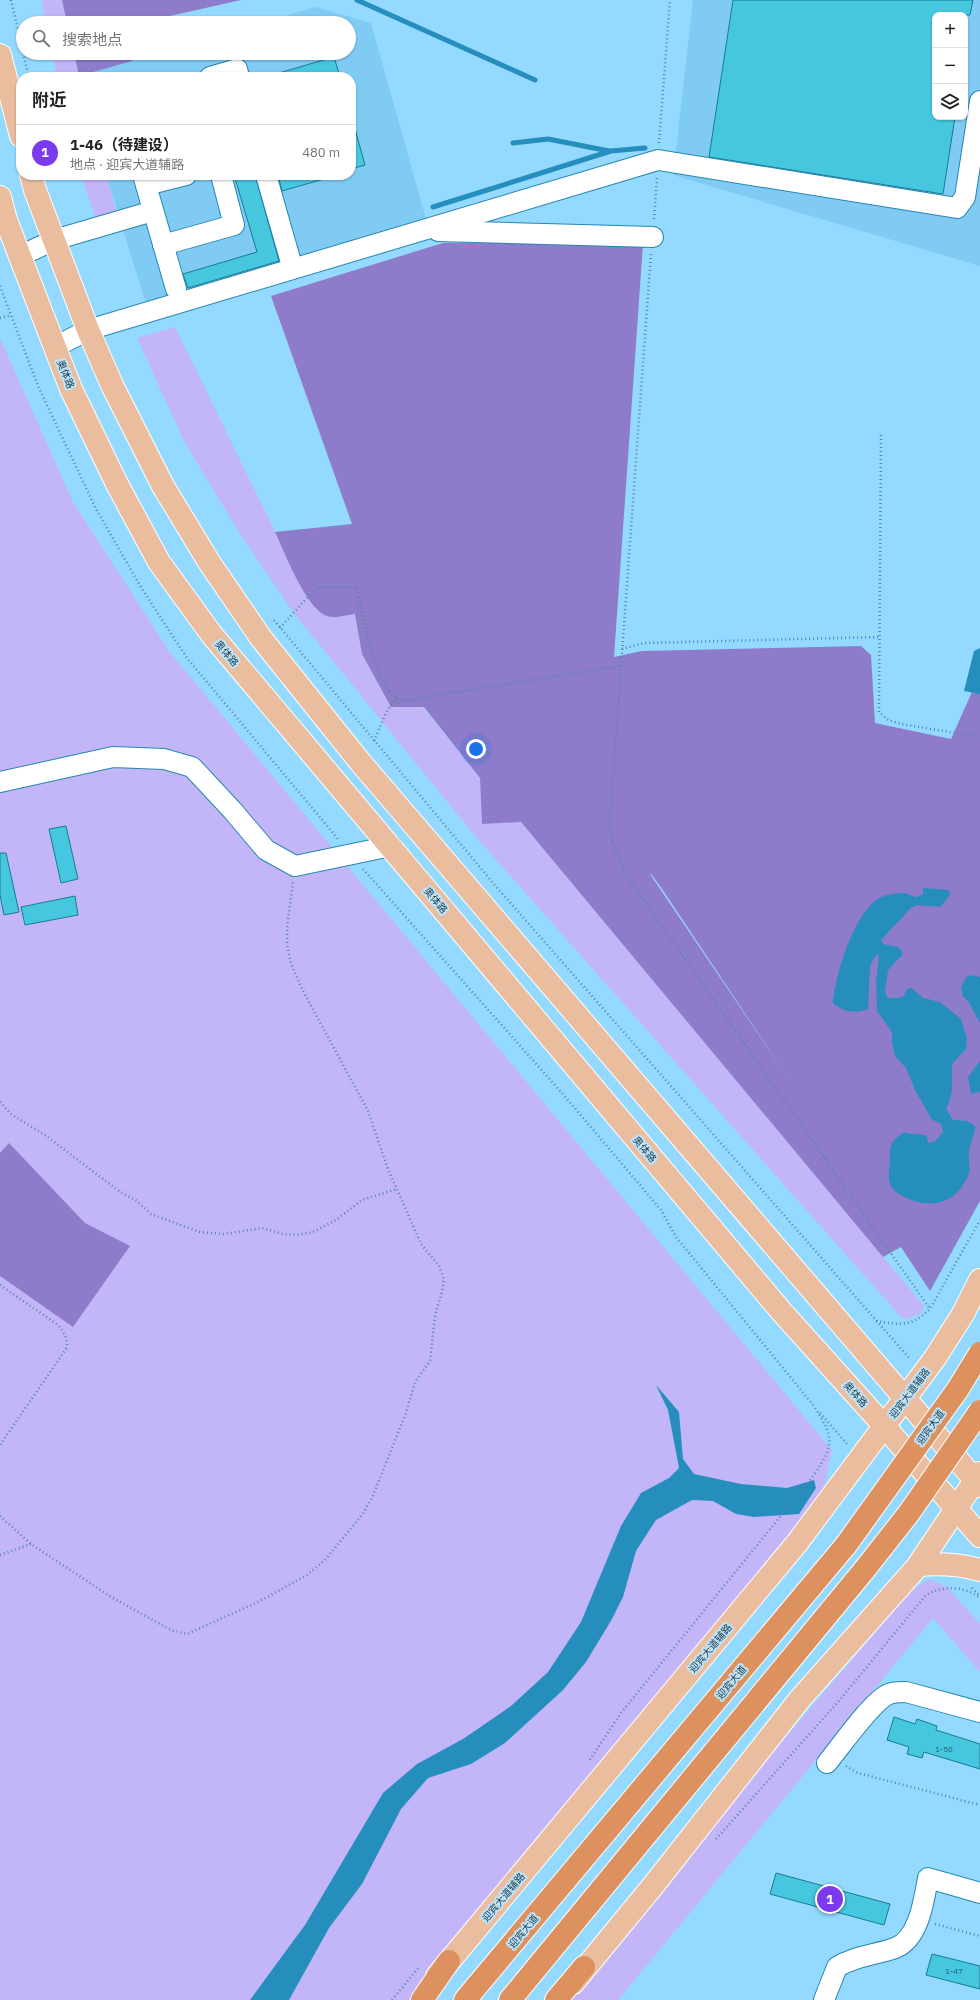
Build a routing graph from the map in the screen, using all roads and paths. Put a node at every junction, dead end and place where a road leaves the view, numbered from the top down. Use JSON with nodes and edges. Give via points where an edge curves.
{"nodes":[{"id":1,"x":11,"y":0,"type":"edge"},
{"id":2,"x":670,"y":0,"type":"edge"},
{"id":3,"x":16,"y":22,"type":"edge"},
{"id":4,"x":0,"y":55,"type":"edge"},
{"id":5,"x":25,"y":60,"type":"edge"},
{"id":6,"x":28,"y":72,"type":"edge"},
{"id":7,"x":229,"y":72,"type":"edge"},
{"id":8,"x":238,"y":72,"type":"edge"},
{"id":9,"x":980,"y":101,"type":"edge"},
{"id":10,"x":16,"y":117,"type":"edge"},
{"id":11,"x":658,"y":160,"type":"junction"},
{"id":12,"x":33,"y":180,"type":"edge"},
{"id":13,"x":144,"y":180,"type":"edge"},
{"id":14,"x":222,"y":180,"type":"edge"},
{"id":15,"x":267,"y":180,"type":"edge"},
{"id":16,"x":0,"y":197,"type":"edge"},
{"id":17,"x":153,"y":211,"type":"junction"},
{"id":18,"x":420,"y":231,"type":"junction"},
{"id":19,"x":653,"y":238,"type":"junction"},
{"id":20,"x":54,"y":240,"type":"junction"},
{"id":21,"x":163,"y":245,"type":"junction"},
{"id":22,"x":20,"y":256,"type":"junction"},
{"id":23,"x":290,"y":259,"type":"dead end"},
{"id":24,"x":176,"y":289,"type":"dead end"},
{"id":25,"x":11,"y":315,"type":"dead end"},
{"id":26,"x":0,"y":318,"type":"edge"},
{"id":27,"x":88,"y":330,"type":"junction"},
{"id":28,"x":55,"y":347,"type":"junction"},
{"id":29,"x":881,"y":435,"type":"dead end"},
{"id":30,"x":271,"y":617,"type":"dead end"},
{"id":31,"x":280,"y":628,"type":"junction"},
{"id":32,"x":879,"y":637,"type":"junction"},
{"id":33,"x":622,"y":649,"type":"junction"},
{"id":34,"x":621,"y":666,"type":"junction"},
{"id":35,"x":396,"y":698,"type":"junction"},
{"id":36,"x":980,"y":737,"type":"edge"},
{"id":37,"x":374,"y":741,"type":"junction"},
{"id":38,"x":0,"y":782,"type":"edge"},
{"id":39,"x":391,"y":846,"type":"junction"},
{"id":40,"x":295,"y":866,"type":"junction"},
{"id":41,"x":562,"y":1093,"type":"dead end"},
{"id":42,"x":0,"y":1102,"type":"edge"},
{"id":43,"x":397,"y":1189,"type":"junction"},
{"id":44,"x":980,"y":1220,"type":"edge"},
{"id":45,"x":980,"y":1280,"type":"edge"},
{"id":46,"x":0,"y":1285,"type":"edge"},
{"id":47,"x":930,"y":1309,"type":"junction"},
{"id":48,"x":876,"y":1321,"type":"junction"},
{"id":49,"x":980,"y":1353,"type":"edge"},
{"id":50,"x":923,"y":1374,"type":"junction"},
{"id":51,"x":905,"y":1398,"type":"junction"},
{"id":52,"x":980,"y":1411,"type":"edge"},
{"id":53,"x":884,"y":1426,"type":"junction"},
{"id":54,"x":0,"y":1444,"type":"edge"},
{"id":55,"x":978,"y":1480,"type":"edge"},
{"id":56,"x":956,"y":1509,"type":"junction"},
{"id":57,"x":0,"y":1516,"type":"edge"},
{"id":58,"x":980,"y":1536,"type":"edge"},
{"id":59,"x":31,"y":1544,"type":"junction"},
{"id":60,"x":0,"y":1555,"type":"edge"},
{"id":61,"x":919,"y":1565,"type":"junction"},
{"id":62,"x":980,"y":1570,"type":"edge"},
{"id":63,"x":980,"y":1598,"type":"edge"},
{"id":64,"x":980,"y":1712,"type":"edge"},
{"id":65,"x":830,"y":1760,"type":"joint"},
{"id":66,"x":588,"y":1762,"type":"dead end"},
{"id":67,"x":980,"y":1805,"type":"edge"},
{"id":68,"x":713,"y":1842,"type":"dead end"},
{"id":69,"x":980,"y":1893,"type":"edge"},
{"id":70,"x":918,"y":1919,"type":"junction"},
{"id":71,"x":980,"y":1936,"type":"edge"},
{"id":72,"x":449,"y":1961,"type":"junction"},
{"id":73,"x":421,"y":1965,"type":"dead end"},
{"id":74,"x":584,"y":1967,"type":"junction"},
{"id":75,"x":392,"y":2000,"type":"edge"},
{"id":76,"x":417,"y":2000,"type":"edge"},
{"id":77,"x":422,"y":2000,"type":"edge"},
{"id":78,"x":465,"y":2000,"type":"edge"},
{"id":79,"x":510,"y":2000,"type":"edge"},
{"id":80,"x":556,"y":2000,"type":"edge"},
{"id":81,"x":560,"y":2000,"type":"edge"},
{"id":82,"x":824,"y":2000,"type":"edge"}],
"edges":[{"from":1,"to":3,"type":"path"},
{"from":2,"to":11,"type":"path"},
{"from":4,"to":10,"type":"main road"},
{"from":5,"to":6,"type":"path"},
{"from":7,"to":8,"type":"lane"},
{"from":9,"to":11,"type":"lane","via":[[965,197],[956,208]]},
{"from":11,"to":18,"type":"lane"},
{"from":11,"to":19,"type":"path"},
{"from":12,"to":20,"type":"main road"},
{"from":13,"to":17,"type":"lane"},
{"from":14,"to":21,"type":"lane","via":[[234,225]]},
{"from":15,"to":23,"type":"lane"},
{"from":16,"to":22,"type":"main road","name":"奥体路"},
{"from":17,"to":20,"type":"lane"},
{"from":17,"to":21,"type":"lane"},
{"from":18,"to":19,"type":"lane"},
{"from":18,"to":27,"type":"lane"},
{"from":19,"to":33,"type":"path"},
{"from":20,"to":22,"type":"lane"},
{"from":20,"to":27,"type":"main road"},
{"from":21,"to":24,"type":"lane"},
{"from":22,"to":28,"type":"main road","name":"奥体路"},
{"from":25,"to":26,"type":"path"},
{"from":27,"to":28,"type":"lane"},
{"from":27,"to":51,"type":"main road","via":[[112,385],[163,486],[209,562],[261,638],[361,763]]},
{"from":28,"to":39,"type":"main road","name":"奥体路","via":[[71,388],[117,484],[159,562],[212,635]]},
{"from":29,"to":32,"type":"path"},
{"from":30,"to":31,"type":"path"},
{"from":31,"to":35,"type":"path","via":[[313,591],[320,587],[357,587],[372,655],[392,695]]},
{"from":31,"to":37,"type":"path"},
{"from":32,"to":33,"type":"path","via":[[644,643]]},
{"from":32,"to":36,"type":"path","via":[[879,712],[888,720],[901,724]]},
{"from":33,"to":34,"type":"path"},
{"from":34,"to":35,"type":"path","via":[[409,700],[400,701]]},
{"from":34,"to":47,"type":"path","via":[[610,818],[611,838],[625,873]]},
{"from":35,"to":37,"type":"path","via":[[386,713]]},
{"from":37,"to":48,"type":"path","via":[[493,882]]},
{"from":38,"to":40,"type":"lane","via":[[113,757],[164,759],[192,767],[266,850]]},
{"from":39,"to":40,"type":"lane"},
{"from":39,"to":53,"type":"main road","name":"奥体路","via":[[774,1302]]},
{"from":40,"to":43,"type":"path","via":[[287,928],[291,964],[368,1111]]},
{"from":41,"to":66,"type":"path","via":[[660,1210],[676,1237],[814,1406],[828,1428],[830,1441],[826,1456],[814,1474],[621,1713]]},
{"from":42,"to":43,"type":"path","via":[[12,1115],[45,1135],[119,1191],[137,1201],[151,1214],[200,1232],[224,1234],[262,1228],[283,1234],[313,1232],[336,1220],[362,1200]]},
{"from":43,"to":59,"type":"path","via":[[421,1244],[438,1266],[444,1279],[435,1315],[430,1361],[415,1382],[406,1413],[372,1498],[362,1515],[324,1560],[307,1575],[260,1601],[187,1634],[171,1630],[111,1597]]},
{"from":44,"to":47,"type":"path"},
{"from":45,"to":50,"type":"main road","name":"迎宾大道辅路","via":[[963,1314]]},
{"from":46,"to":54,"type":"path","via":[[58,1325],[68,1343]]},
{"from":47,"to":48,"type":"path","via":[[920,1320],[908,1324]]},
{"from":48,"to":50,"type":"path"},
{"from":49,"to":78,"type":"highway","name":"迎宾大道","bridge":true,"via":[[958,1389],[846,1544]]},
{"from":50,"to":51,"type":"main road","name":"迎宾大道辅路"},
{"from":51,"to":53,"type":"main road","name":"迎宾大道辅路"},
{"from":51,"to":55,"type":"main road"},
{"from":52,"to":79,"type":"highway","bridge":true,"via":[[865,1570]]},
{"from":53,"to":56,"type":"main road","name":"奥体路"},
{"from":53,"to":72,"type":"main road","name":"迎宾大道辅路","via":[[797,1543]]},
{"from":55,"to":56,"type":"main road"},
{"from":56,"to":58,"type":"main road","name":"奥体路"},
{"from":56,"to":61,"type":"main road"},
{"from":57,"to":59,"type":"path"},
{"from":59,"to":60,"type":"path"},
{"from":61,"to":62,"type":"main road","via":[[960,1564]]},
{"from":61,"to":74,"type":"main road","via":[[800,1699],[652,1887]]},
{"from":63,"to":68,"type":"path","via":[[962,1588],[935,1590],[926,1595],[838,1702]]},
{"from":64,"to":65,"type":"lane","via":[[915,1694],[896,1692],[886,1695],[875,1704]]},
{"from":65,"to":67,"type":"path","via":[[858,1773]]},
{"from":69,"to":70,"type":"lane","via":[[928,1878]]},
{"from":70,"to":71,"type":"path"},
{"from":70,"to":82,"type":"lane","via":[[910,1934],[896,1947],[856,1958],[837,1967]]},
{"from":72,"to":76,"type":"main road","name":"迎宾大道辅路"},
{"from":72,"to":77,"type":"highway"},
{"from":73,"to":75,"type":"path"},
{"from":74,"to":80,"type":"highway"},
{"from":74,"to":81,"type":"main road"}]}
